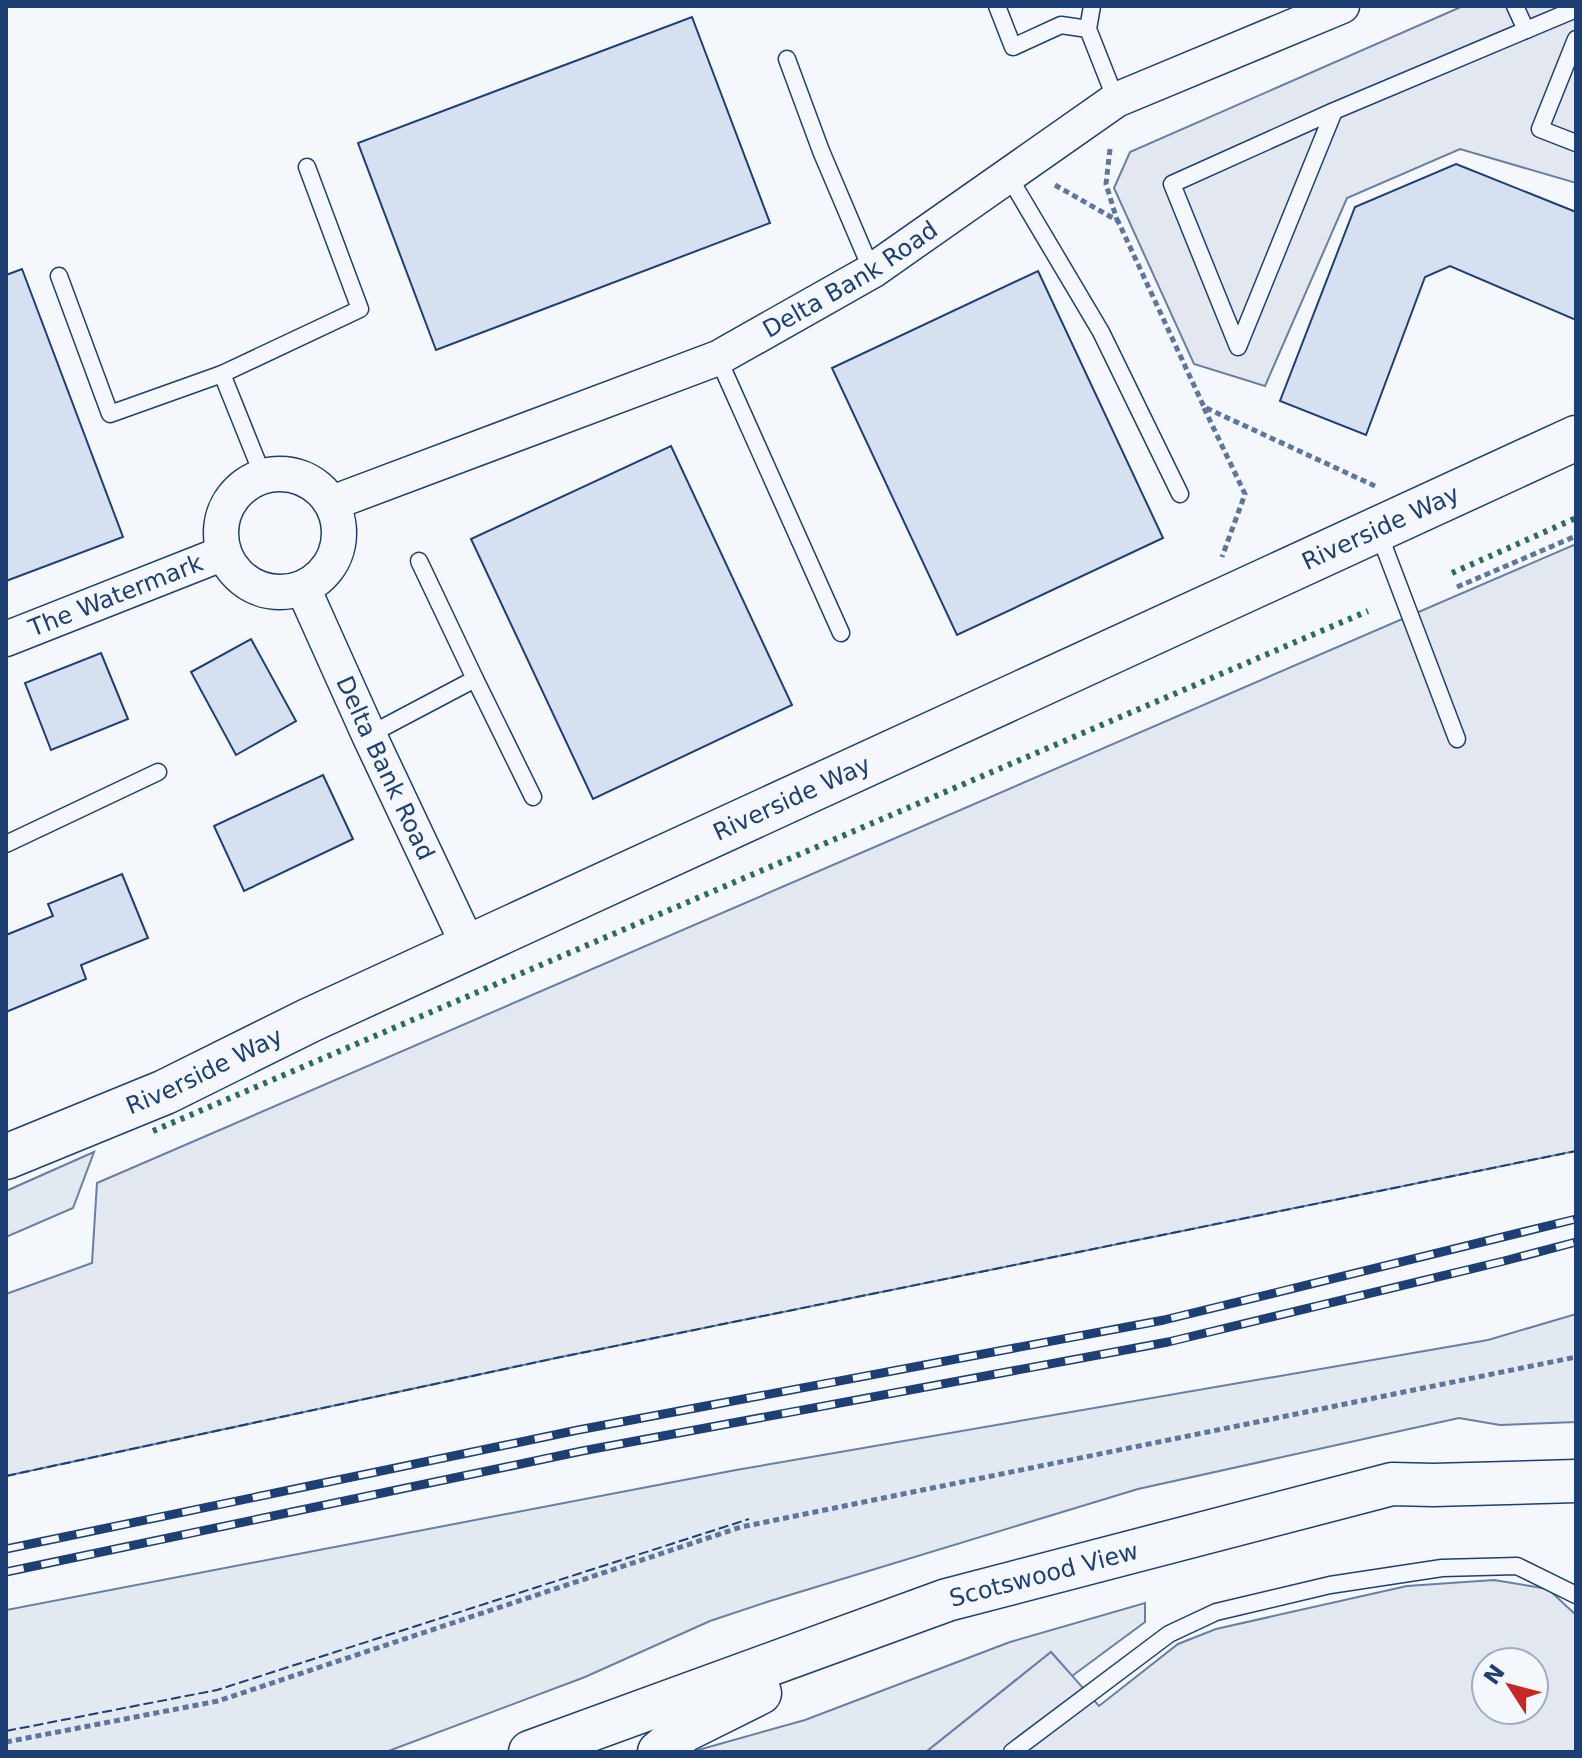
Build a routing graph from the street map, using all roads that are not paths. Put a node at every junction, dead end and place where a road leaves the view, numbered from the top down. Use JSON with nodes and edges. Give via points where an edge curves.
{"nodes":[{"id":1,"x":997,"y":6,"type":"edge"},
{"id":2,"x":1092,"y":6,"type":"edge"},
{"id":3,"x":1342,"y":6,"type":"edge"},
{"id":4,"x":1515,"y":6,"type":"edge"},
{"id":5,"x":1576,"y":9,"type":"edge"},
{"id":6,"x":1088,"y":29,"type":"junction"},
{"id":7,"x":1526,"y":30,"type":"junction"},
{"id":8,"x":1576,"y":39,"type":"edge"},
{"id":9,"x":787,"y":59,"type":"dead end"},
{"id":10,"x":1116,"y":100,"type":"junction"},
{"id":11,"x":1334,"y":111,"type":"junction"},
{"id":12,"x":1576,"y":143,"type":"edge"},
{"id":13,"x":307,"y":167,"type":"dead end"},
{"id":14,"x":1016,"y":171,"type":"junction"},
{"id":15,"x":872,"y":271,"type":"junction"},
{"id":16,"x":59,"y":276,"type":"dead end"},
{"id":17,"x":718,"y":358,"type":"junction"},
{"id":18,"x":222,"y":374,"type":"junction"},
{"id":19,"x":1576,"y":438,"type":"edge"},
{"id":20,"x":263,"y":476,"type":"junction"},
{"id":21,"x":1180,"y":494,"type":"dead end"},
{"id":22,"x":332,"y":503,"type":"junction"},
{"id":23,"x":1381,"y":509,"type":"junction"},
{"id":24,"x":224,"y":553,"type":"junction"},
{"id":25,"x":419,"y":561,"type":"dead end"},
{"id":26,"x":303,"y":588,"type":"junction"},
{"id":27,"x":841,"y":633,"type":"dead end"},
{"id":28,"x":6,"y":639,"type":"edge"},
{"id":29,"x":475,"y":679,"type":"junction"},
{"id":30,"x":369,"y":735,"type":"junction"},
{"id":31,"x":1457,"y":739,"type":"dead end"},
{"id":32,"x":158,"y":772,"type":"dead end"},
{"id":33,"x":533,"y":797,"type":"dead end"},
{"id":34,"x":6,"y":844,"type":"edge"},
{"id":35,"x":469,"y":947,"type":"junction"},
{"id":36,"x":6,"y":1157,"type":"edge"},
{"id":37,"x":1576,"y":1481,"type":"edge"},
{"id":38,"x":1576,"y":1595,"type":"edge"},
{"id":39,"x":947,"y":1600,"type":"junction"},
{"id":40,"x":530,"y":1752,"type":"edge"},
{"id":41,"x":659,"y":1752,"type":"edge"},
{"id":42,"x":1012,"y":1752,"type":"edge"}],
"edges":[{"from":1,"to":6,"type":"lane","via":[[1013,47],[1061,25]]},
{"from":2,"to":6,"type":"lane"},
{"from":3,"to":10,"type":"street","name":"Delta Bank Road"},
{"from":4,"to":7,"type":"lane"},
{"from":5,"to":7,"type":"lane"},
{"from":6,"to":10,"type":"lane"},
{"from":7,"to":11,"type":"lane"},
{"from":8,"to":12,"type":"lane","via":[[1540,129]]},
{"from":9,"to":15,"type":"lane"},
{"from":10,"to":14,"type":"street","name":"Delta Bank Road"},
{"from":11,"to":11,"type":"lane","via":[[1172,184],[1238,347],[1250,318]]},
{"from":13,"to":18,"type":"lane","via":[[360,309]]},
{"from":14,"to":15,"type":"street","name":"Delta Bank Road"},
{"from":14,"to":21,"type":"lane"},
{"from":15,"to":17,"type":"street","name":"Delta Bank Road"},
{"from":16,"to":18,"type":"lane","via":[[110,414]]},
{"from":17,"to":22,"type":"street","name":"Delta Bank Road"},
{"from":17,"to":27,"type":"lane"},
{"from":18,"to":20,"type":"lane"},
{"from":19,"to":23,"type":"main road","name":"Riverside Way"},
{"from":20,"to":22,"type":"street","via":[[303,478]]},
{"from":20,"to":24,"type":"street","via":[[232,498],[221,534]]},
{"from":22,"to":26,"type":"street","via":[[339,542],[332,561]]},
{"from":23,"to":31,"type":"lane"},
{"from":23,"to":35,"type":"main road","name":"Riverside Way","via":[[1204,608]]},
{"from":24,"to":26,"type":"street","via":[[247,583],[284,592]]},
{"from":24,"to":28,"type":"street","name":"The Watermark"},
{"from":25,"to":29,"type":"lane"},
{"from":26,"to":30,"type":"street","name":"Delta Bank Road"},
{"from":29,"to":30,"type":"lane"},
{"from":29,"to":33,"type":"lane"},
{"from":30,"to":35,"type":"street","name":"Delta Bank Road"},
{"from":32,"to":34,"type":"lane"},
{"from":35,"to":36,"type":"main road","name":"Riverside Way","via":[[165,1092]]},
{"from":37,"to":39,"type":"street","name":"Scotswood View","via":[[1392,1484]]},
{"from":38,"to":42,"type":"lane","via":[[1517,1566],[1442,1568],[1330,1585],[1216,1612],[1169,1634]]},
{"from":39,"to":40,"type":"street","name":"Scotswood View"},
{"from":39,"to":41,"type":"street","via":[[684,1731]]}]}
